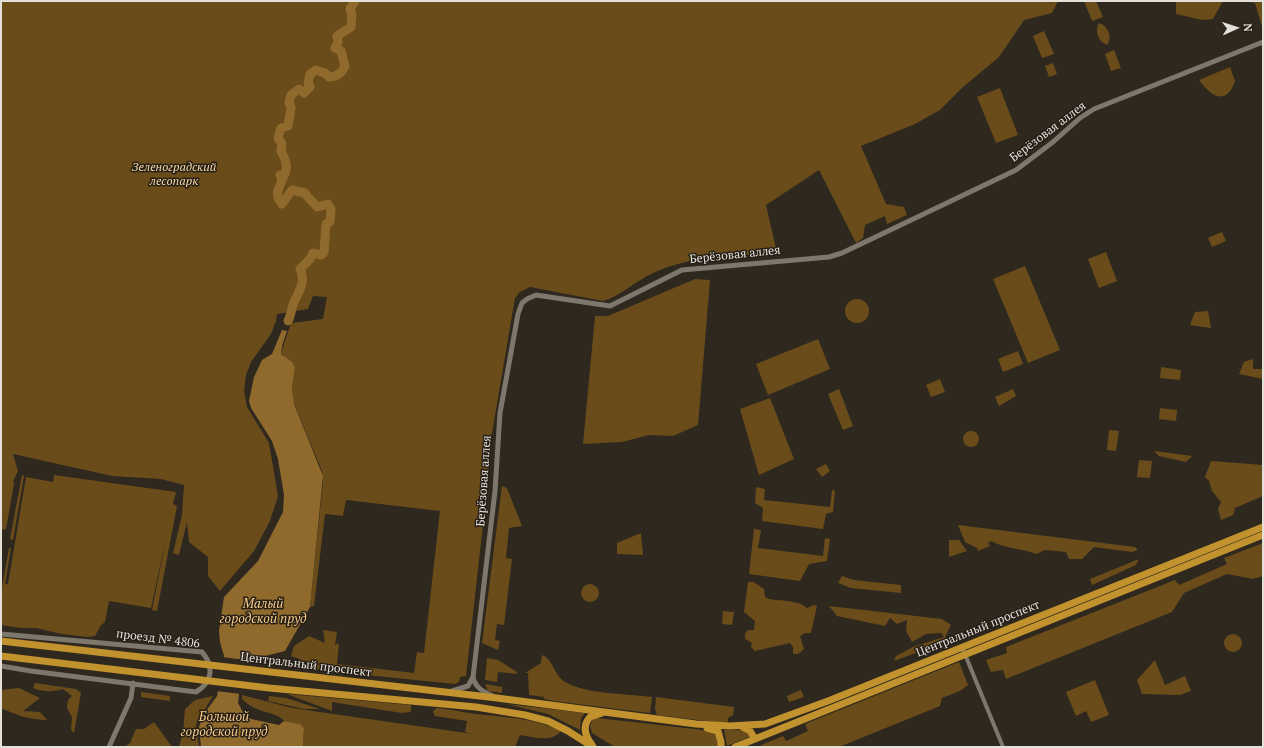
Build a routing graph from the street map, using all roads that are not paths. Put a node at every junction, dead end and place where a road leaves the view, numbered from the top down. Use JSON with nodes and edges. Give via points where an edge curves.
{"nodes":[{"id":1,"x":1263,"y":42,"type":"edge"},
{"id":2,"x":1263,"y":527,"type":"edge"},
{"id":3,"x":1263,"y":535,"type":"edge"},
{"id":4,"x":1033,"y":624,"type":"junction"},
{"id":5,"x":1,"y":634,"type":"edge"},
{"id":6,"x":1,"y":641,"type":"edge"},
{"id":7,"x":962,"y":647,"type":"junction"},
{"id":8,"x":966,"y":655,"type":"junction"},
{"id":9,"x":1,"y":656,"type":"edge"},
{"id":10,"x":1,"y":666,"type":"edge"},
{"id":11,"x":916,"y":670,"type":"junction"},
{"id":12,"x":473,"y":677,"type":"junction"},
{"id":13,"x":133,"y":683,"type":"junction"},
{"id":14,"x":444,"y":692,"type":"junction"},
{"id":15,"x":498,"y":698,"type":"junction"},
{"id":16,"x":608,"y":712,"type":"junction"},
{"id":17,"x":696,"y":724,"type":"junction"},
{"id":18,"x":740,"y":726,"type":"junction"},
{"id":19,"x":755,"y":739,"type":"junction"},
{"id":20,"x":109,"y":747,"type":"edge"},
{"id":21,"x":593,"y":747,"type":"edge"},
{"id":22,"x":721,"y":747,"type":"edge"},
{"id":23,"x":735,"y":747,"type":"edge"},
{"id":24,"x":1003,"y":747,"type":"edge"}],
"edges":[{"from":1,"to":12,"type":"street","name":"Берёзовая аллея","via":[[1094,109],[1016,170],[842,253],[682,270],[610,306],[540,295],[522,303],[500,413],[495,491]]},
{"from":2,"to":4,"type":"main road","name":"Центральный проспект"},
{"from":3,"to":4,"type":"main road","name":"Центральный проспект"},
{"from":4,"to":7,"type":"main road","name":"Центральный проспект"},
{"from":4,"to":8,"type":"main road","name":"Центральный проспект"},
{"from":5,"to":13,"type":"street","name":"проезд № 4806","via":[[202,652],[209,660],[210,672],[207,683],[196,692]]},
{"from":6,"to":14,"type":"main road","name":"Центральный проспект"},
{"from":7,"to":8,"type":"street"},
{"from":7,"to":11,"type":"main road","name":"Центральный проспект"},
{"from":8,"to":11,"type":"main road","name":"Центральный проспект"},
{"from":8,"to":24,"type":"street"},
{"from":9,"to":21,"type":"main road","name":"Центральный проспект","via":[[269,688],[435,702],[525,715],[561,727]]},
{"from":10,"to":13,"type":"street","name":"проезд № 4806"},
{"from":11,"to":18,"type":"main road","name":"Центральный проспект","via":[[771,723]]},
{"from":11,"to":19,"type":"main road","name":"Центральный проспект"},
{"from":12,"to":14,"type":"street","via":[[464,688]]},
{"from":12,"to":15,"type":"street","via":[[480,689]]},
{"from":13,"to":20,"type":"street","via":[[130,698]]},
{"from":14,"to":15,"type":"main road","name":"Центральный проспект"},
{"from":15,"to":16,"type":"main road","name":"Центральный проспект"},
{"from":16,"to":17,"type":"main road","name":"Центральный проспект"},
{"from":16,"to":21,"type":"main road","name":"Центральный проспект","via":[[590,717],[585,725],[586,735]]},
{"from":17,"to":18,"type":"main road","name":"Центральный проспект"},
{"from":17,"to":22,"type":"main road","name":"Центральный проспект","via":[[718,731]]},
{"from":18,"to":19,"type":"main road","via":[[750,731]]},
{"from":19,"to":23,"type":"main road","name":"Центральный проспект"}]}
